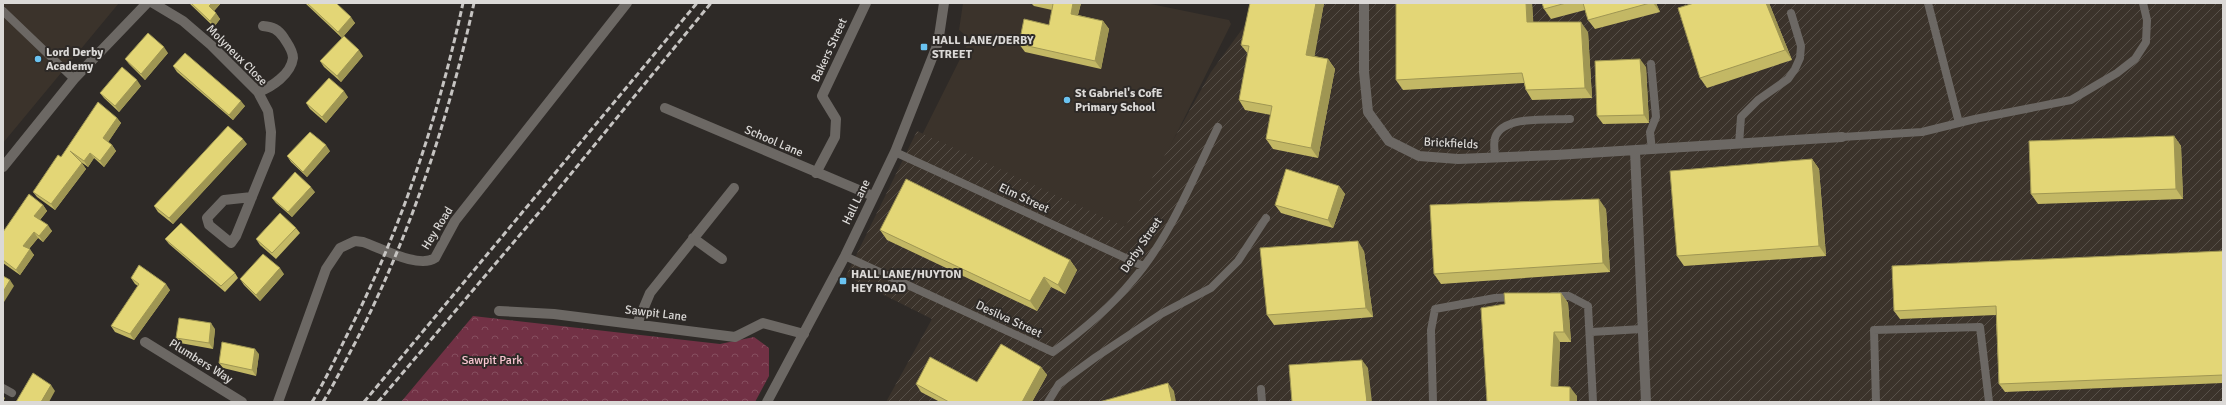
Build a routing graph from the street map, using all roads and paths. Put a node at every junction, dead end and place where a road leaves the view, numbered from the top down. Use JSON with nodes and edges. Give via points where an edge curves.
{"nodes":[{"id":1,"x":146,"y":3,"type":"edge"},
{"id":2,"x":153,"y":3,"type":"edge"},
{"id":3,"x":627,"y":3,"type":"edge"},
{"id":4,"x":866,"y":3,"type":"edge"},
{"id":5,"x":944,"y":3,"type":"edge"},
{"id":6,"x":1364,"y":3,"type":"edge"},
{"id":7,"x":1928,"y":3,"type":"edge"},
{"id":8,"x":2143,"y":3,"type":"edge"},
{"id":9,"x":3,"y":10,"type":"edge"},
{"id":10,"x":1790,"y":13,"type":"dead end"},
{"id":11,"x":263,"y":26,"type":"dead end"},
{"id":12,"x":1651,"y":64,"type":"dead end"},
{"id":13,"x":74,"y":79,"type":"junction"},
{"id":14,"x":258,"y":92,"type":"junction"},
{"id":15,"x":665,"y":108,"type":"dead end"},
{"id":16,"x":1570,"y":119,"type":"dead end"},
{"id":17,"x":1959,"y":123,"type":"junction"},
{"id":18,"x":1218,"y":127,"type":"dead end"},
{"id":19,"x":1842,"y":137,"type":"joint"},
{"id":20,"x":1739,"y":144,"type":"junction"},
{"id":21,"x":1652,"y":150,"type":"junction"},
{"id":22,"x":1635,"y":151,"type":"junction"},
{"id":23,"x":895,"y":152,"type":"junction"},
{"id":24,"x":1495,"y":157,"type":"junction"},
{"id":25,"x":3,"y":167,"type":"edge"},
{"id":26,"x":816,"y":173,"type":"junction"},
{"id":27,"x":734,"y":188,"type":"dead end"},
{"id":28,"x":873,"y":196,"type":"junction"},
{"id":29,"x":252,"y":197,"type":"junction"},
{"id":30,"x":1266,"y":218,"type":"dead end"},
{"id":31,"x":693,"y":238,"type":"junction"},
{"id":32,"x":845,"y":256,"type":"junction"},
{"id":33,"x":722,"y":259,"type":"dead end"},
{"id":34,"x":1143,"y":266,"type":"junction"},
{"id":35,"x":1547,"y":296,"type":"edge"},
{"id":36,"x":1524,"y":297,"type":"edge"},
{"id":37,"x":499,"y":310,"type":"dead end"},
{"id":38,"x":638,"y":324,"type":"junction"},
{"id":39,"x":1642,"y":329,"type":"junction"},
{"id":40,"x":1591,"y":332,"type":"junction"},
{"id":41,"x":804,"y":334,"type":"junction"},
{"id":42,"x":145,"y":342,"type":"dead end"},
{"id":43,"x":1053,"y":352,"type":"joint"},
{"id":44,"x":3,"y":388,"type":"edge"},
{"id":45,"x":1261,"y":388,"type":"dead end"},
{"id":46,"x":12,"y":393,"type":"dead end"},
{"id":47,"x":242,"y":402,"type":"edge"},
{"id":48,"x":278,"y":402,"type":"edge"},
{"id":49,"x":767,"y":402,"type":"edge"},
{"id":50,"x":1048,"y":402,"type":"edge"},
{"id":51,"x":1262,"y":402,"type":"edge"},
{"id":52,"x":1433,"y":402,"type":"edge"},
{"id":53,"x":1593,"y":402,"type":"edge"},
{"id":54,"x":1646,"y":402,"type":"edge"},
{"id":55,"x":1876,"y":402,"type":"edge"},
{"id":56,"x":1990,"y":402,"type":"edge"}],
"edges":[{"from":1,"to":13,"type":"street"},
{"from":2,"to":14,"type":"street","name":"Molyneux Close","via":[[183,21]]},
{"from":3,"to":48,"type":"street","name":"Hey Road","via":[[455,221],[435,258],[430,261],[417,261],[355,241],[340,248],[326,269]]},
{"from":4,"to":26,"type":"street","name":"Bakers Street","via":[[822,96],[836,119],[835,138]]},
{"from":5,"to":23,"type":"street","name":"Hall Lane","via":[[938,43]]},
{"from":6,"to":24,"type":"street","name":"Brickfields","via":[[1364,72],[1368,112],[1389,140],[1419,156],[1458,159]]},
{"from":7,"to":17,"type":"lane"},
{"from":8,"to":17,"type":"lane","via":[[2147,20],[2146,42],[2135,59],[2117,73],[2071,100]]},
{"from":9,"to":13,"type":"lane"},
{"from":10,"to":20,"type":"lane","via":[[1801,46],[1800,58],[1788,79],[1758,100],[1741,117]]},
{"from":11,"to":14,"type":"street","via":[[273,27],[281,34],[293,57],[289,69],[270,88]]},
{"from":12,"to":21,"type":"lane","via":[[1656,118],[1650,132]]},
{"from":13,"to":25,"type":"street"},
{"from":14,"to":29,"type":"street","name":"Molyneux Close","via":[[268,111],[270,152]]},
{"from":15,"to":26,"type":"street","name":"School Lane"},
{"from":16,"to":24,"type":"lane","via":[[1507,124],[1495,137]]},
{"from":17,"to":19,"type":"lane","via":[[1922,132]]},
{"from":18,"to":34,"type":"lane","name":"Derby Street","via":[[1168,228]]},
{"from":19,"to":20,"type":"street","name":"Brickfields"},
{"from":20,"to":21,"type":"street","name":"Brickfields"},
{"from":21,"to":22,"type":"street","name":"Brickfields"},
{"from":22,"to":24,"type":"street","name":"Brickfields"},
{"from":22,"to":39,"type":"street"},
{"from":23,"to":28,"type":"street","name":"Hall Lane"},
{"from":23,"to":34,"type":"lane","name":"Elm Street"},
{"from":26,"to":28,"type":"street","name":"School Lane"},
{"from":27,"to":31,"type":"street"},
{"from":28,"to":32,"type":"street","name":"Hall Lane"},
{"from":29,"to":29,"type":"street","name":"Molyneux Close","via":[[231,243],[209,225],[207,218],[224,200]]},
{"from":30,"to":50,"type":"lane","via":[[1238,261],[1211,288],[1161,314],[1096,357],[1059,384]]},
{"from":31,"to":33,"type":"street"},
{"from":31,"to":38,"type":"street","via":[[650,293]]},
{"from":32,"to":41,"type":"street","name":"Hall Lane"},
{"from":32,"to":43,"type":"lane","name":"Desilva Street"},
{"from":34,"to":43,"type":"lane","name":"Derby Street","via":[[1095,321]]},
{"from":35,"to":40,"type":"lane","via":[[1569,296],[1588,306]]},
{"from":36,"to":52,"type":"lane","via":[[1495,298],[1435,309],[1431,330]]},
{"from":37,"to":38,"type":"street","name":"Sawpit Lane"},
{"from":38,"to":41,"type":"street","name":"Sawpit Lane","via":[[736,337],[763,323]]},
{"from":39,"to":40,"type":"lane"},
{"from":39,"to":54,"type":"street"},
{"from":40,"to":53,"type":"lane"},
{"from":41,"to":49,"type":"street","name":"Hall Lane"},
{"from":42,"to":47,"type":"street","name":"Plumbers Way"},
{"from":44,"to":46,"type":"lane"},
{"from":45,"to":51,"type":"lane"},
{"from":55,"to":56,"type":"lane","via":[[1874,330],[1980,327]]}]}
